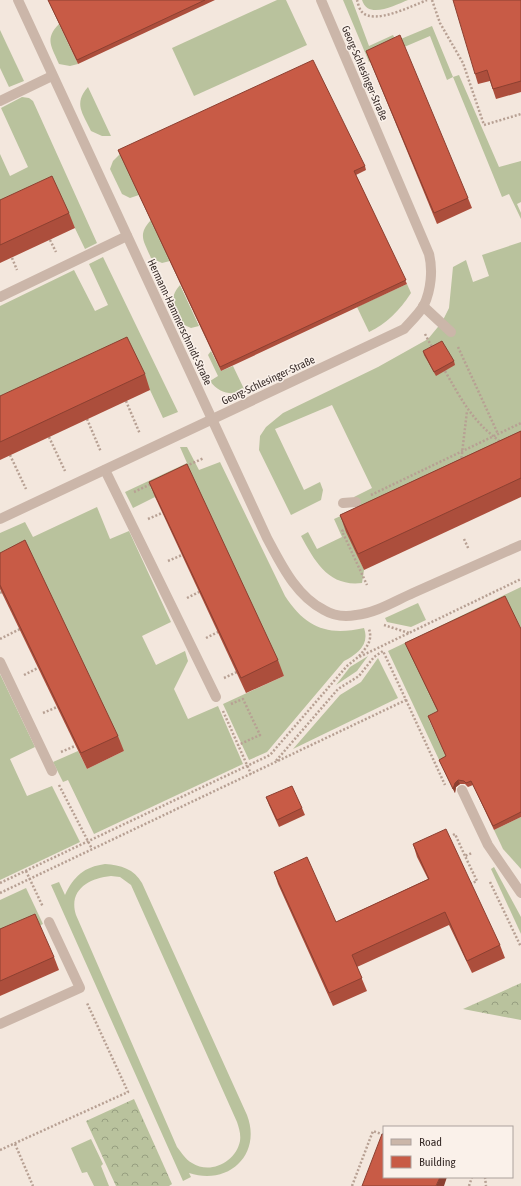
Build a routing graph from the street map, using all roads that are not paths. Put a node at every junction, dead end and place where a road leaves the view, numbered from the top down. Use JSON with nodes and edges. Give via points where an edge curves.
{"nodes":[{"id":1,"x":18,"y":0,"type":"edge"},
{"id":2,"x":321,"y":0,"type":"edge"},
{"id":3,"x":52,"y":76,"type":"junction"},
{"id":4,"x":0,"y":101,"type":"edge"},
{"id":5,"x":127,"y":236,"type":"junction"},
{"id":6,"x":0,"y":296,"type":"edge"},
{"id":7,"x":423,"y":306,"type":"junction"},
{"id":8,"x":451,"y":332,"type":"road end"},
{"id":9,"x":212,"y":420,"type":"junction"},
{"id":10,"x":105,"y":470,"type":"junction"},
{"id":11,"x":356,"y":502,"type":"road end"},
{"id":12,"x":343,"y":503,"type":"dead end"},
{"id":13,"x":0,"y":519,"type":"edge"},
{"id":14,"x":521,"y":544,"type":"edge"},
{"id":15,"x":0,"y":662,"type":"edge"},
{"id":16,"x":216,"y":697,"type":"road end"},
{"id":17,"x":52,"y":771,"type":"road end"},
{"id":18,"x":462,"y":790,"type":"dead end"},
{"id":19,"x":521,"y":893,"type":"edge"},
{"id":20,"x":49,"y":922,"type":"road end"},
{"id":21,"x":0,"y":1024,"type":"edge"}],
"edges":[{"from":1,"to":3,"type":"street","name":"Hermann-Hammerschmidt-Straße"},
{"from":2,"to":7,"type":"street","name":"Georg-Schlesinger-Straße","via":[[429,254],[430,283]]},
{"from":3,"to":4,"type":"street"},
{"from":3,"to":5,"type":"street","name":"Hermann-Hammerschmidt-Straße"},
{"from":5,"to":6,"type":"street"},
{"from":5,"to":9,"type":"street","name":"Hermann-Hammerschmidt-Straße"},
{"from":7,"to":8,"type":"street"},
{"from":7,"to":9,"type":"street","name":"Georg-Schlesinger-Straße","via":[[404,329]]},
{"from":9,"to":10,"type":"street"},
{"from":9,"to":14,"type":"street","via":[[267,538],[289,578],[312,604],[325,611],[340,616],[365,613]]},
{"from":10,"to":13,"type":"street"},
{"from":10,"to":16,"type":"street"},
{"from":11,"to":12,"type":"street"},
{"from":15,"to":17,"type":"street"},
{"from":18,"to":19,"type":"street","via":[[488,845]]},
{"from":20,"to":21,"type":"street","via":[[80,988]]}]}
